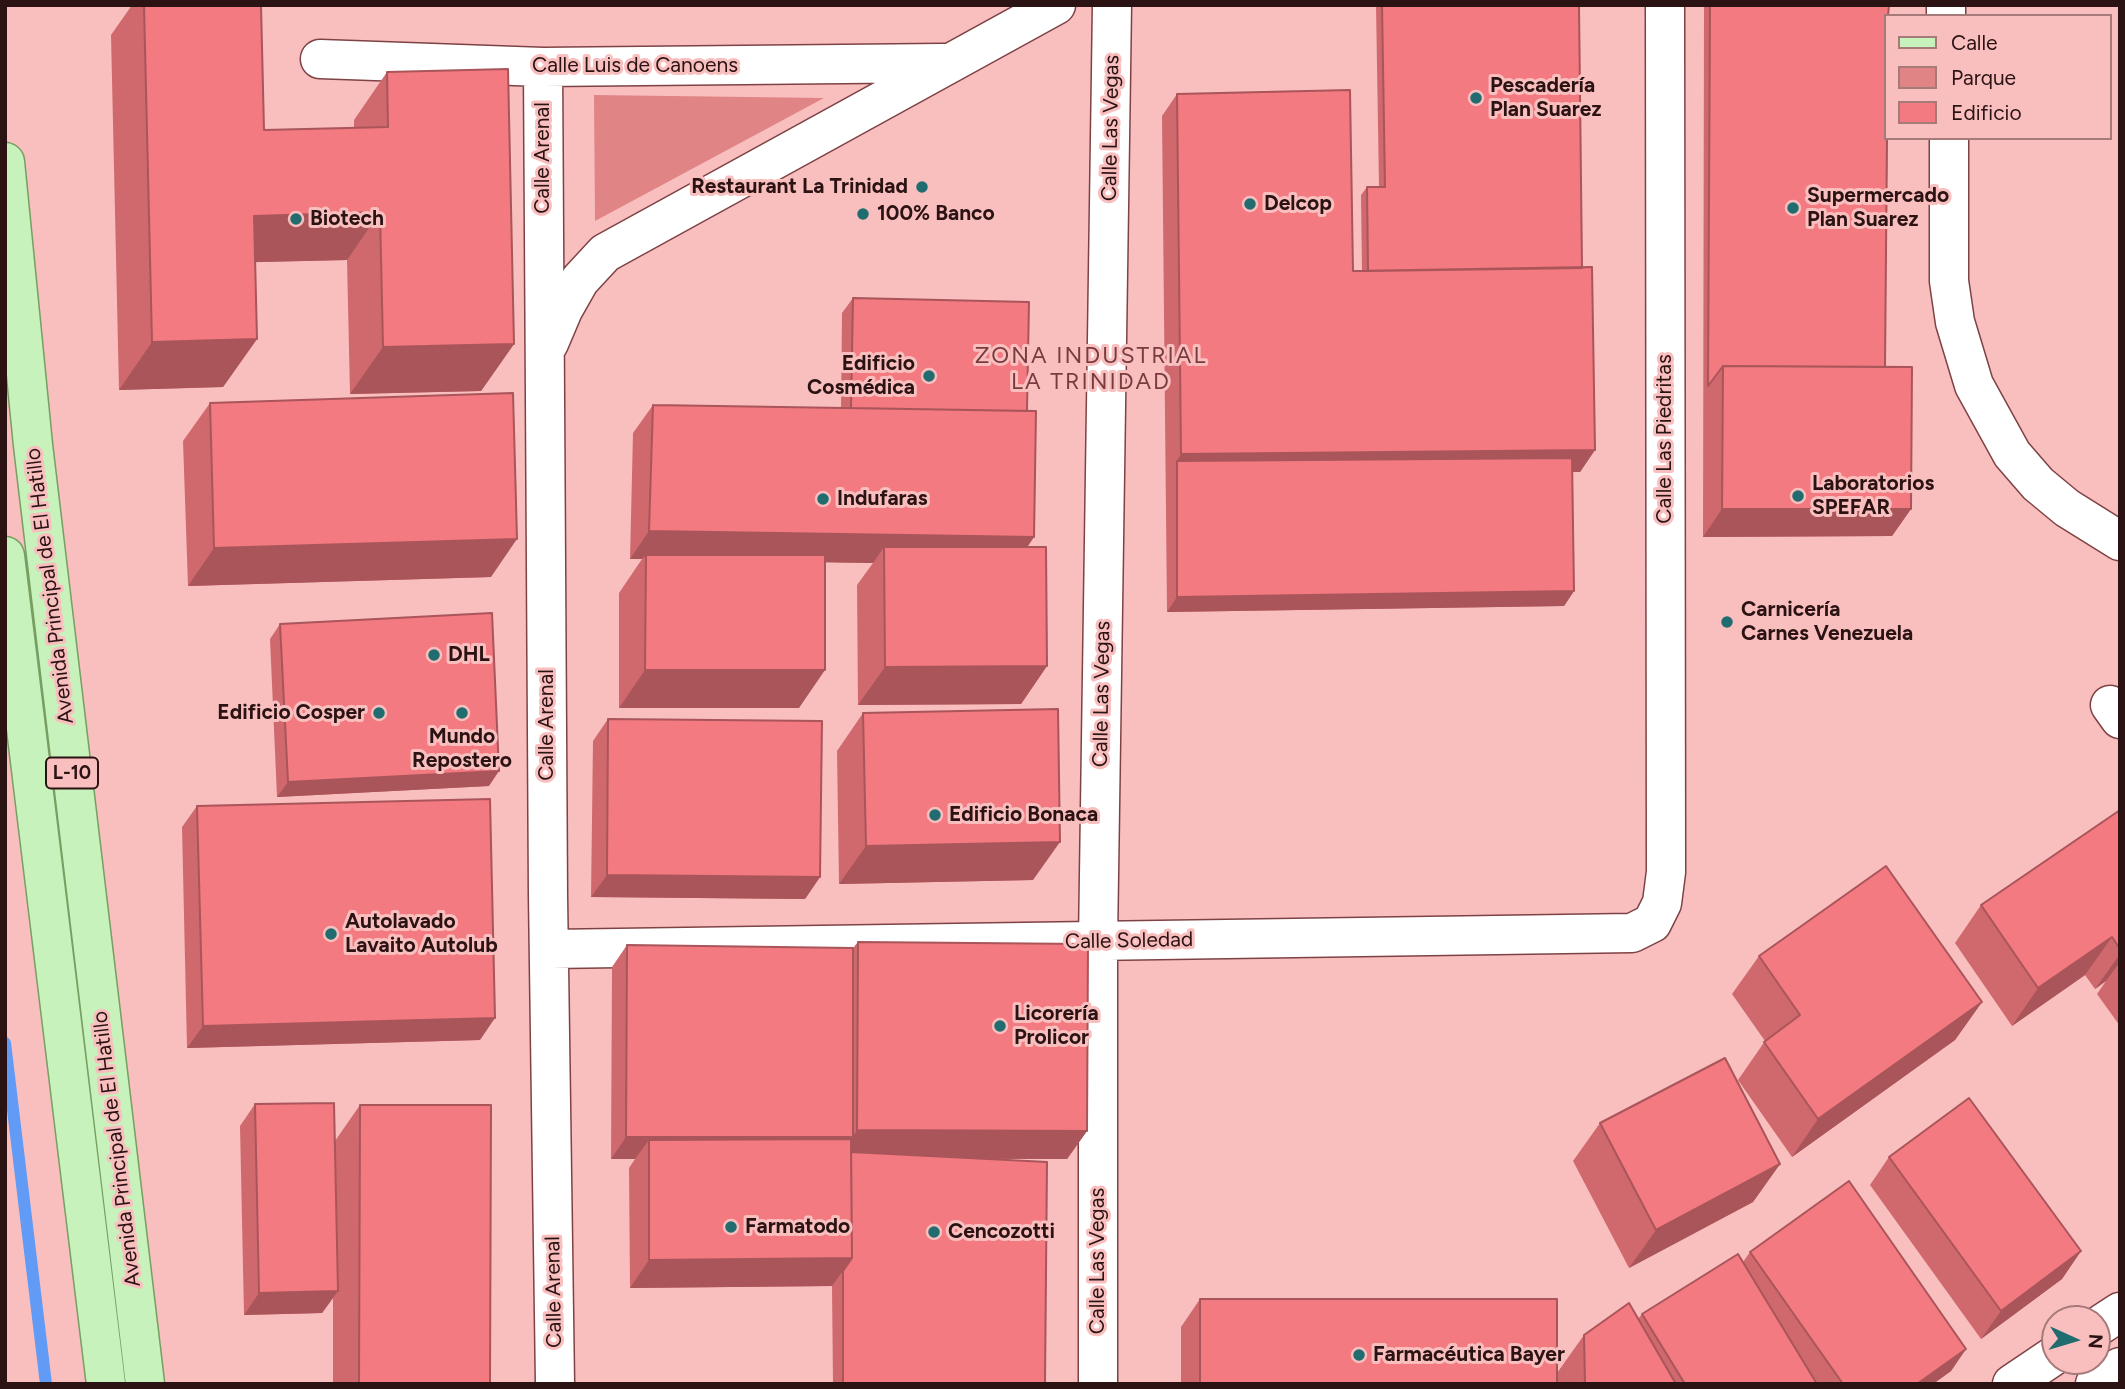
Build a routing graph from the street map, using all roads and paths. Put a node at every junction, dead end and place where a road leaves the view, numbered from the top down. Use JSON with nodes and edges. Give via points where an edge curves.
{"nodes":[{"id":1,"x":1056,"y":5,"type":"edge"},
{"id":2,"x":1112,"y":5,"type":"edge"},
{"id":3,"x":1665,"y":5,"type":"edge"},
{"id":4,"x":320,"y":59,"type":"dead end"},
{"id":5,"x":949,"y":63,"type":"junction"},
{"id":6,"x":543,"y":67,"type":"junction"},
{"id":7,"x":1949,"y":140,"type":"edge"},
{"id":8,"x":5,"y":162,"type":"edge"},
{"id":9,"x":544,"y":356,"type":"junction"},
{"id":10,"x":2120,"y":541,"type":"edge"},
{"id":11,"x":5,"y":556,"type":"edge"},
{"id":12,"x":1666,"y":872,"type":"joint"},
{"id":13,"x":1098,"y":941,"type":"junction"},
{"id":14,"x":551,"y":949,"type":"junction"},
{"id":15,"x":2041,"y":1364,"type":"edge"},
{"id":16,"x":2120,"y":1367,"type":"edge"},
{"id":17,"x":106,"y":1384,"type":"edge"},
{"id":18,"x":145,"y":1384,"type":"edge"},
{"id":19,"x":555,"y":1384,"type":"edge"},
{"id":20,"x":1098,"y":1384,"type":"edge"},
{"id":21,"x":2012,"y":1384,"type":"edge"},
{"id":22,"x":2095,"y":1384,"type":"edge"}],
"edges":[{"from":1,"to":5,"type":"street","name":"Calle Luis de Canoens"},
{"from":2,"to":13,"type":"street","name":"Calle Las Vegas"},
{"from":3,"to":12,"type":"street","name":"Calle Las Piedritas"},
{"from":4,"to":6,"type":"street","name":"Calle Luis de Canoens"},
{"from":5,"to":6,"type":"street","name":"Calle Luis de Canoens"},
{"from":5,"to":9,"type":"street","name":"Calle Luis de Canoens","via":[[605,253],[574,290]]},
{"from":6,"to":9,"type":"street","name":"Calle Arenal"},
{"from":7,"to":10,"type":"street","via":[[1949,281],[1955,322],[1974,385],[2012,454],[2038,484]]},
{"from":8,"to":18,"type":"main road","name":"Avenida Principal de El Hatillo","number":"L-10","via":[[33,445]]},
{"from":9,"to":14,"type":"street","name":"Calle Arenal"},
{"from":11,"to":17,"type":"main road","name":"Avenida Principal de El Hatillo","number":"L-10"},
{"from":12,"to":13,"type":"street","name":"Calle Soledad","via":[[1662,903],[1652,923],[1632,933]]},
{"from":13,"to":14,"type":"street","name":"Calle Soledad"},
{"from":13,"to":20,"type":"street","name":"Calle Las Vegas"},
{"from":14,"to":19,"type":"street","name":"Calle Arenal"},
{"from":15,"to":21,"type":"street"},
{"from":16,"to":22,"type":"street"}]}
